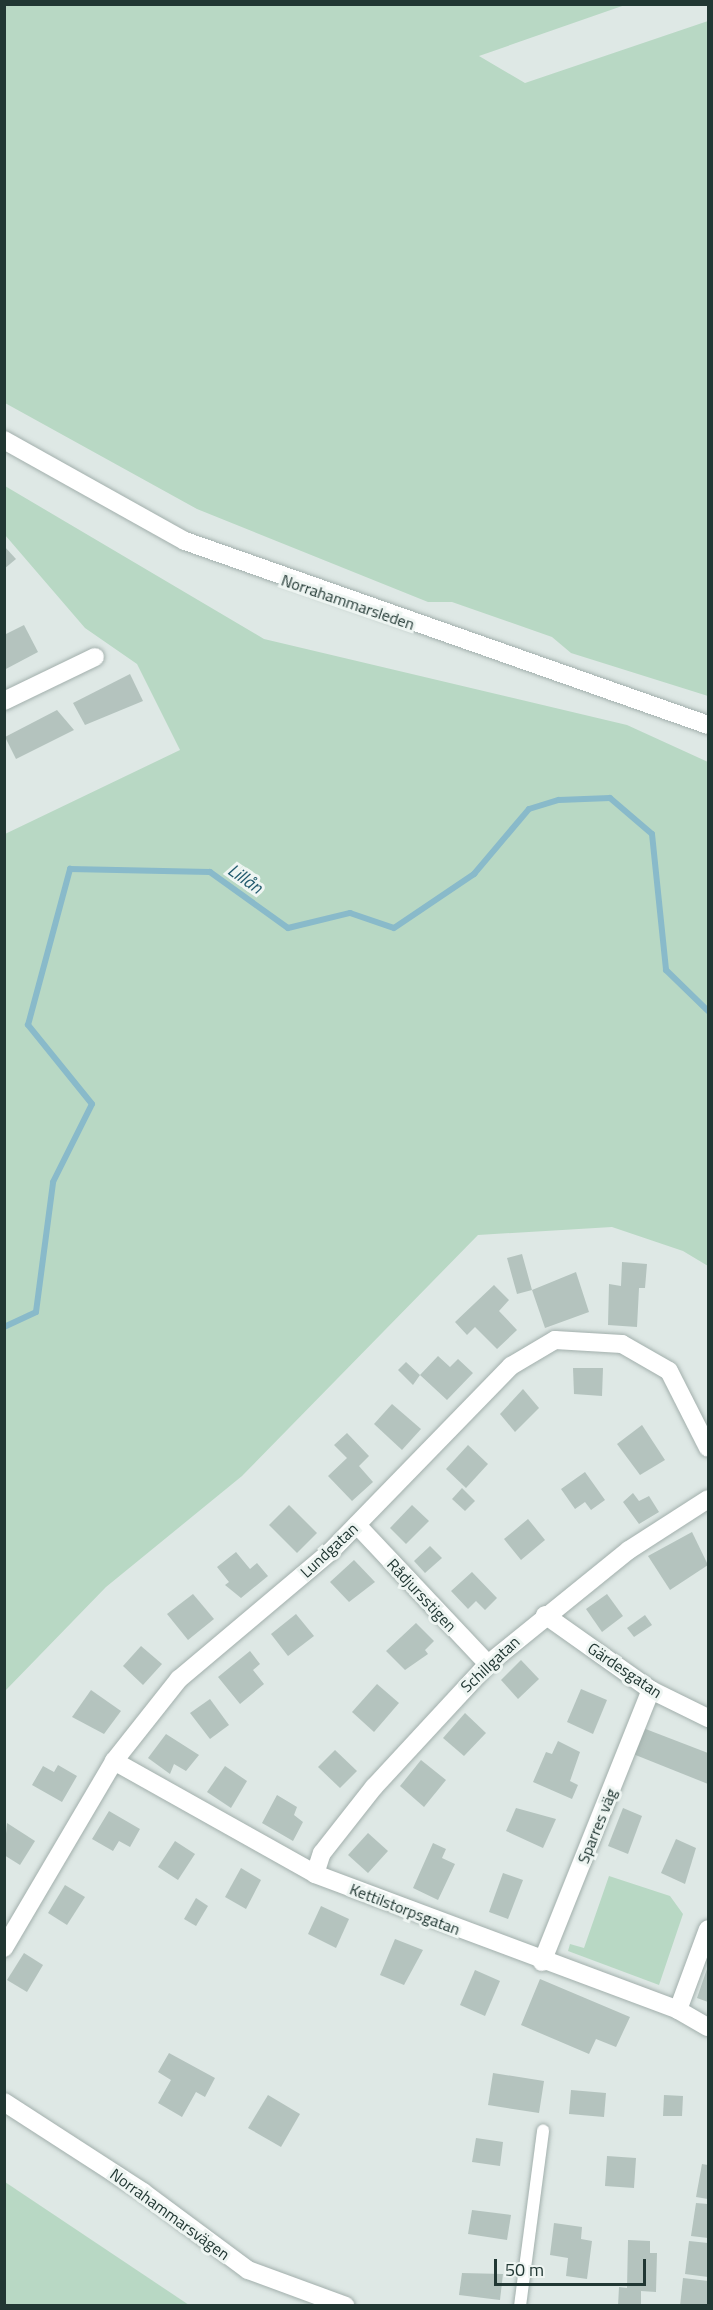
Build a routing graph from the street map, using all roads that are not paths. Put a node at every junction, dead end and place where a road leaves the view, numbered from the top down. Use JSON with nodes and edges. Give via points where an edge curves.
{"nodes":[{"id":1,"x":4,"y":440,"type":"edge"},
{"id":2,"x":95,"y":657,"type":"dead end"},
{"id":3,"x":4,"y":701,"type":"edge"},
{"id":4,"x":708,"y":725,"type":"edge"},
{"id":5,"x":708,"y":1448,"type":"edge"},
{"id":6,"x":708,"y":1499,"type":"edge"},
{"id":7,"x":357,"y":1525,"type":"junction"},
{"id":8,"x":545,"y":1615,"type":"junction"},
{"id":9,"x":488,"y":1664,"type":"junction"},
{"id":10,"x":651,"y":1690,"type":"junction"},
{"id":11,"x":708,"y":1718,"type":"edge"},
{"id":12,"x":114,"y":1761,"type":"junction"},
{"id":13,"x":315,"y":1874,"type":"junction"},
{"id":14,"x":708,"y":1929,"type":"edge"},
{"id":15,"x":4,"y":1948,"type":"edge"},
{"id":16,"x":542,"y":1962,"type":"junction"},
{"id":17,"x":678,"y":2010,"type":"junction"},
{"id":18,"x":708,"y":2027,"type":"edge"},
{"id":19,"x":4,"y":2102,"type":"edge"},
{"id":20,"x":543,"y":2131,"type":"dead end"},
{"id":21,"x":346,"y":2306,"type":"edge"},
{"id":22,"x":520,"y":2306,"type":"edge"}],
"edges":[{"from":1,"to":4,"type":"street","name":"Norrahammarsleden","via":[[185,541]]},
{"from":2,"to":3,"type":"street"},
{"from":5,"to":7,"type":"street","name":"Lundgatan","via":[[669,1371],[622,1344],[555,1340],[511,1366]]},
{"from":6,"to":8,"type":"street","name":"Schillgatan"},
{"from":7,"to":9,"type":"street","name":"Rådjursstigen"},
{"from":7,"to":12,"type":"street","name":"Lundgatan","via":[[179,1679]]},
{"from":8,"to":9,"type":"street","name":"Schillgatan"},
{"from":8,"to":10,"type":"street","name":"Gärdesgatan"},
{"from":9,"to":13,"type":"street","name":"Schillgatan","via":[[374,1787],[322,1853]]},
{"from":10,"to":11,"type":"street","name":"Gärdesgatan"},
{"from":10,"to":16,"type":"street","name":"Sparres väg"},
{"from":12,"to":13,"type":"street","name":"Kettilstorpsgatan"},
{"from":12,"to":15,"type":"street","name":"Lundgatan"},
{"from":13,"to":16,"type":"street","name":"Kettilstorpsgatan"},
{"from":14,"to":17,"type":"street"},
{"from":16,"to":17,"type":"street","name":"Kettilstorpsgatan"},
{"from":17,"to":18,"type":"street","name":"Kettilstorpsgatan"},
{"from":19,"to":21,"type":"street","name":"Norrahammarsvägen","via":[[143,2192],[248,2270]]},
{"from":20,"to":22,"type":"lane"}]}
